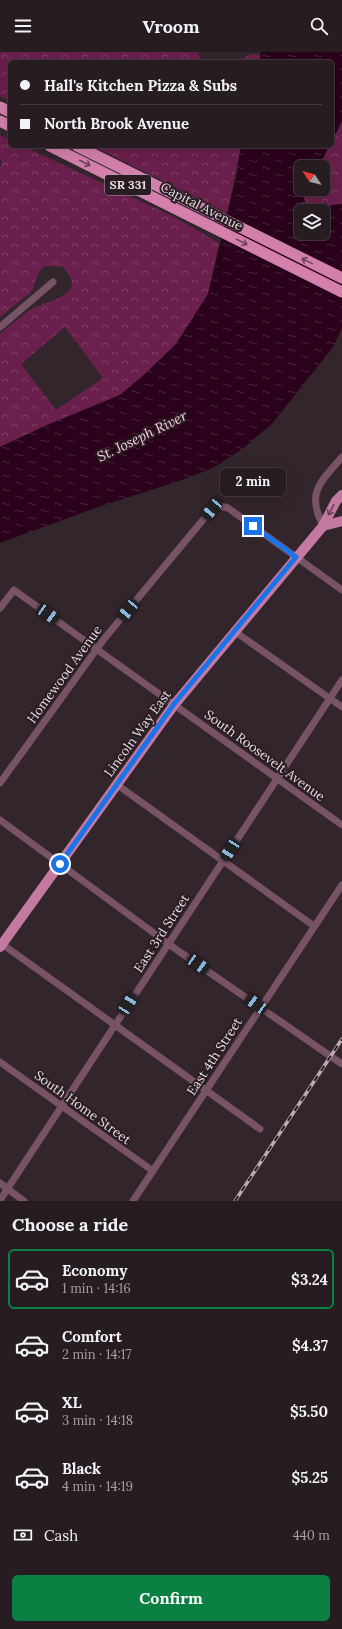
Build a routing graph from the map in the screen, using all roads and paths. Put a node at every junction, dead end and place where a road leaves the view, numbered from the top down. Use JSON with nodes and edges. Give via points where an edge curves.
{"nodes":[{"id":1,"x":54,"y":148,"type":"edge"},
{"id":2,"x":81,"y":148,"type":"edge"},
{"id":3,"x":342,"y":278,"type":"edge"},
{"id":4,"x":53,"y":282,"type":"dead end"},
{"id":5,"x":342,"y":292,"type":"edge"},
{"id":6,"x":0,"y":327,"type":"edge"},
{"id":7,"x":342,"y":457,"type":"edge"},
{"id":8,"x":342,"y":495,"type":"edge"},
{"id":9,"x":342,"y":521,"type":"edge"},
{"id":10,"x":323,"y":526,"type":"junction"},
{"id":11,"x":296,"y":557,"type":"junction"},
{"id":12,"x":342,"y":590,"type":"edge"},
{"id":13,"x":0,"y":608,"type":"edge"},
{"id":14,"x":234,"y":631,"type":"junction"},
{"id":15,"x":96,"y":649,"type":"junction"},
{"id":16,"x":342,"y":680,"type":"edge"},
{"id":17,"x":330,"y":699,"type":"junction"},
{"id":18,"x":174,"y":704,"type":"junction"},
{"id":19,"x":342,"y":707,"type":"edge"},
{"id":20,"x":277,"y":779,"type":"junction"},
{"id":21,"x":0,"y":783,"type":"edge"},
{"id":22,"x":116,"y":784,"type":"junction"},
{"id":23,"x":0,"y":820,"type":"edge"},
{"id":24,"x":342,"y":825,"type":"edge"},
{"id":25,"x":223,"y":861,"type":"junction"},
{"id":26,"x":60,"y":864,"type":"junction"},
{"id":27,"x":342,"y":885,"type":"edge"},
{"id":28,"x":314,"y":926,"type":"junction"},
{"id":29,"x":168,"y":943,"type":"junction"},
{"id":30,"x":1,"y":945,"type":"edge"},
{"id":31,"x":260,"y":1008,"type":"junction"},
{"id":32,"x":115,"y":1025,"type":"junction"},
{"id":33,"x":0,"y":1062,"type":"edge"},
{"id":34,"x":342,"y":1064,"type":"edge"},
{"id":35,"x":206,"y":1090,"type":"junction"},
{"id":36,"x":61,"y":1106,"type":"junction"},
{"id":37,"x":260,"y":1129,"type":"dead end"},
{"id":38,"x":153,"y":1171,"type":"junction"},
{"id":39,"x":0,"y":1183,"type":"edge"},
{"id":40,"x":7,"y":1188,"type":"junction"},
{"id":41,"x":0,"y":1200,"type":"edge"},
{"id":42,"x":24,"y":1201,"type":"edge"},
{"id":43,"x":133,"y":1201,"type":"edge"}],
"edges":[{"from":1,"to":5,"type":"highway","name":"Capital Avenue","number":"SR 331","one_way":true},
{"from":3,"to":2,"type":"highway","name":"Capital Avenue","number":"SR 331","one_way":true},
{"from":4,"to":6,"type":"street"},
{"from":7,"to":10,"type":"street","via":[[323,479],[315,497],[315,506]]},
{"from":8,"to":10,"type":"main road","name":"Lincoln Way East","one_way":true},
{"from":9,"to":10,"type":"main road"},
{"from":10,"to":11,"type":"main road","name":"Lincoln Way East"},
{"from":11,"to":12,"type":"street"},
{"from":11,"to":14,"type":"main road","name":"Lincoln Way East"},
{"from":11,"to":15,"type":"street","name":"Homewood Avenue","via":[[222,505],[217,505]]},
{"from":13,"to":15,"type":"street","name":"South Roosevelt Avenue","via":[[14,590]]},
{"from":14,"to":17,"type":"street"},
{"from":14,"to":18,"type":"main road","name":"Lincoln Way East"},
{"from":15,"to":18,"type":"street","name":"South Roosevelt Avenue"},
{"from":15,"to":21,"type":"street","name":"Homewood Avenue"},
{"from":16,"to":17,"type":"street","name":"East 3rd Street"},
{"from":17,"to":19,"type":"street"},
{"from":17,"to":20,"type":"street","name":"East 3rd Street"},
{"from":18,"to":20,"type":"street","name":"South Roosevelt Avenue"},
{"from":18,"to":22,"type":"main road","name":"Lincoln Way East"},
{"from":20,"to":24,"type":"street","name":"South Roosevelt Avenue"},
{"from":20,"to":25,"type":"street","name":"East 3rd Street"},
{"from":22,"to":25,"type":"street"},
{"from":22,"to":26,"type":"main road","name":"Lincoln Way East"},
{"from":23,"to":26,"type":"street"},
{"from":25,"to":28,"type":"street"},
{"from":25,"to":29,"type":"street","name":"East 3rd Street"},
{"from":26,"to":29,"type":"street"},
{"from":26,"to":30,"type":"main road","name":"Lincoln Way East"},
{"from":27,"to":28,"type":"street","name":"East 4th Street"},
{"from":28,"to":31,"type":"street","name":"East 4th Street"},
{"from":29,"to":31,"type":"street"},
{"from":29,"to":32,"type":"street","name":"East 3rd Street"},
{"from":30,"to":32,"type":"street"},
{"from":31,"to":34,"type":"street"},
{"from":31,"to":35,"type":"street","name":"East 4th Street"},
{"from":32,"to":35,"type":"street"},
{"from":32,"to":36,"type":"street","name":"East 3rd Street"},
{"from":33,"to":36,"type":"street","name":"South Home Street"},
{"from":35,"to":37,"type":"street"},
{"from":35,"to":38,"type":"street","name":"East 4th Street"},
{"from":36,"to":38,"type":"street","name":"South Home Street"},
{"from":36,"to":40,"type":"street","name":"East 3rd Street"},
{"from":38,"to":43,"type":"street","name":"East 4th Street"},
{"from":39,"to":40,"type":"street"},
{"from":40,"to":41,"type":"street","name":"East 3rd Street"},
{"from":40,"to":42,"type":"street"}]}
